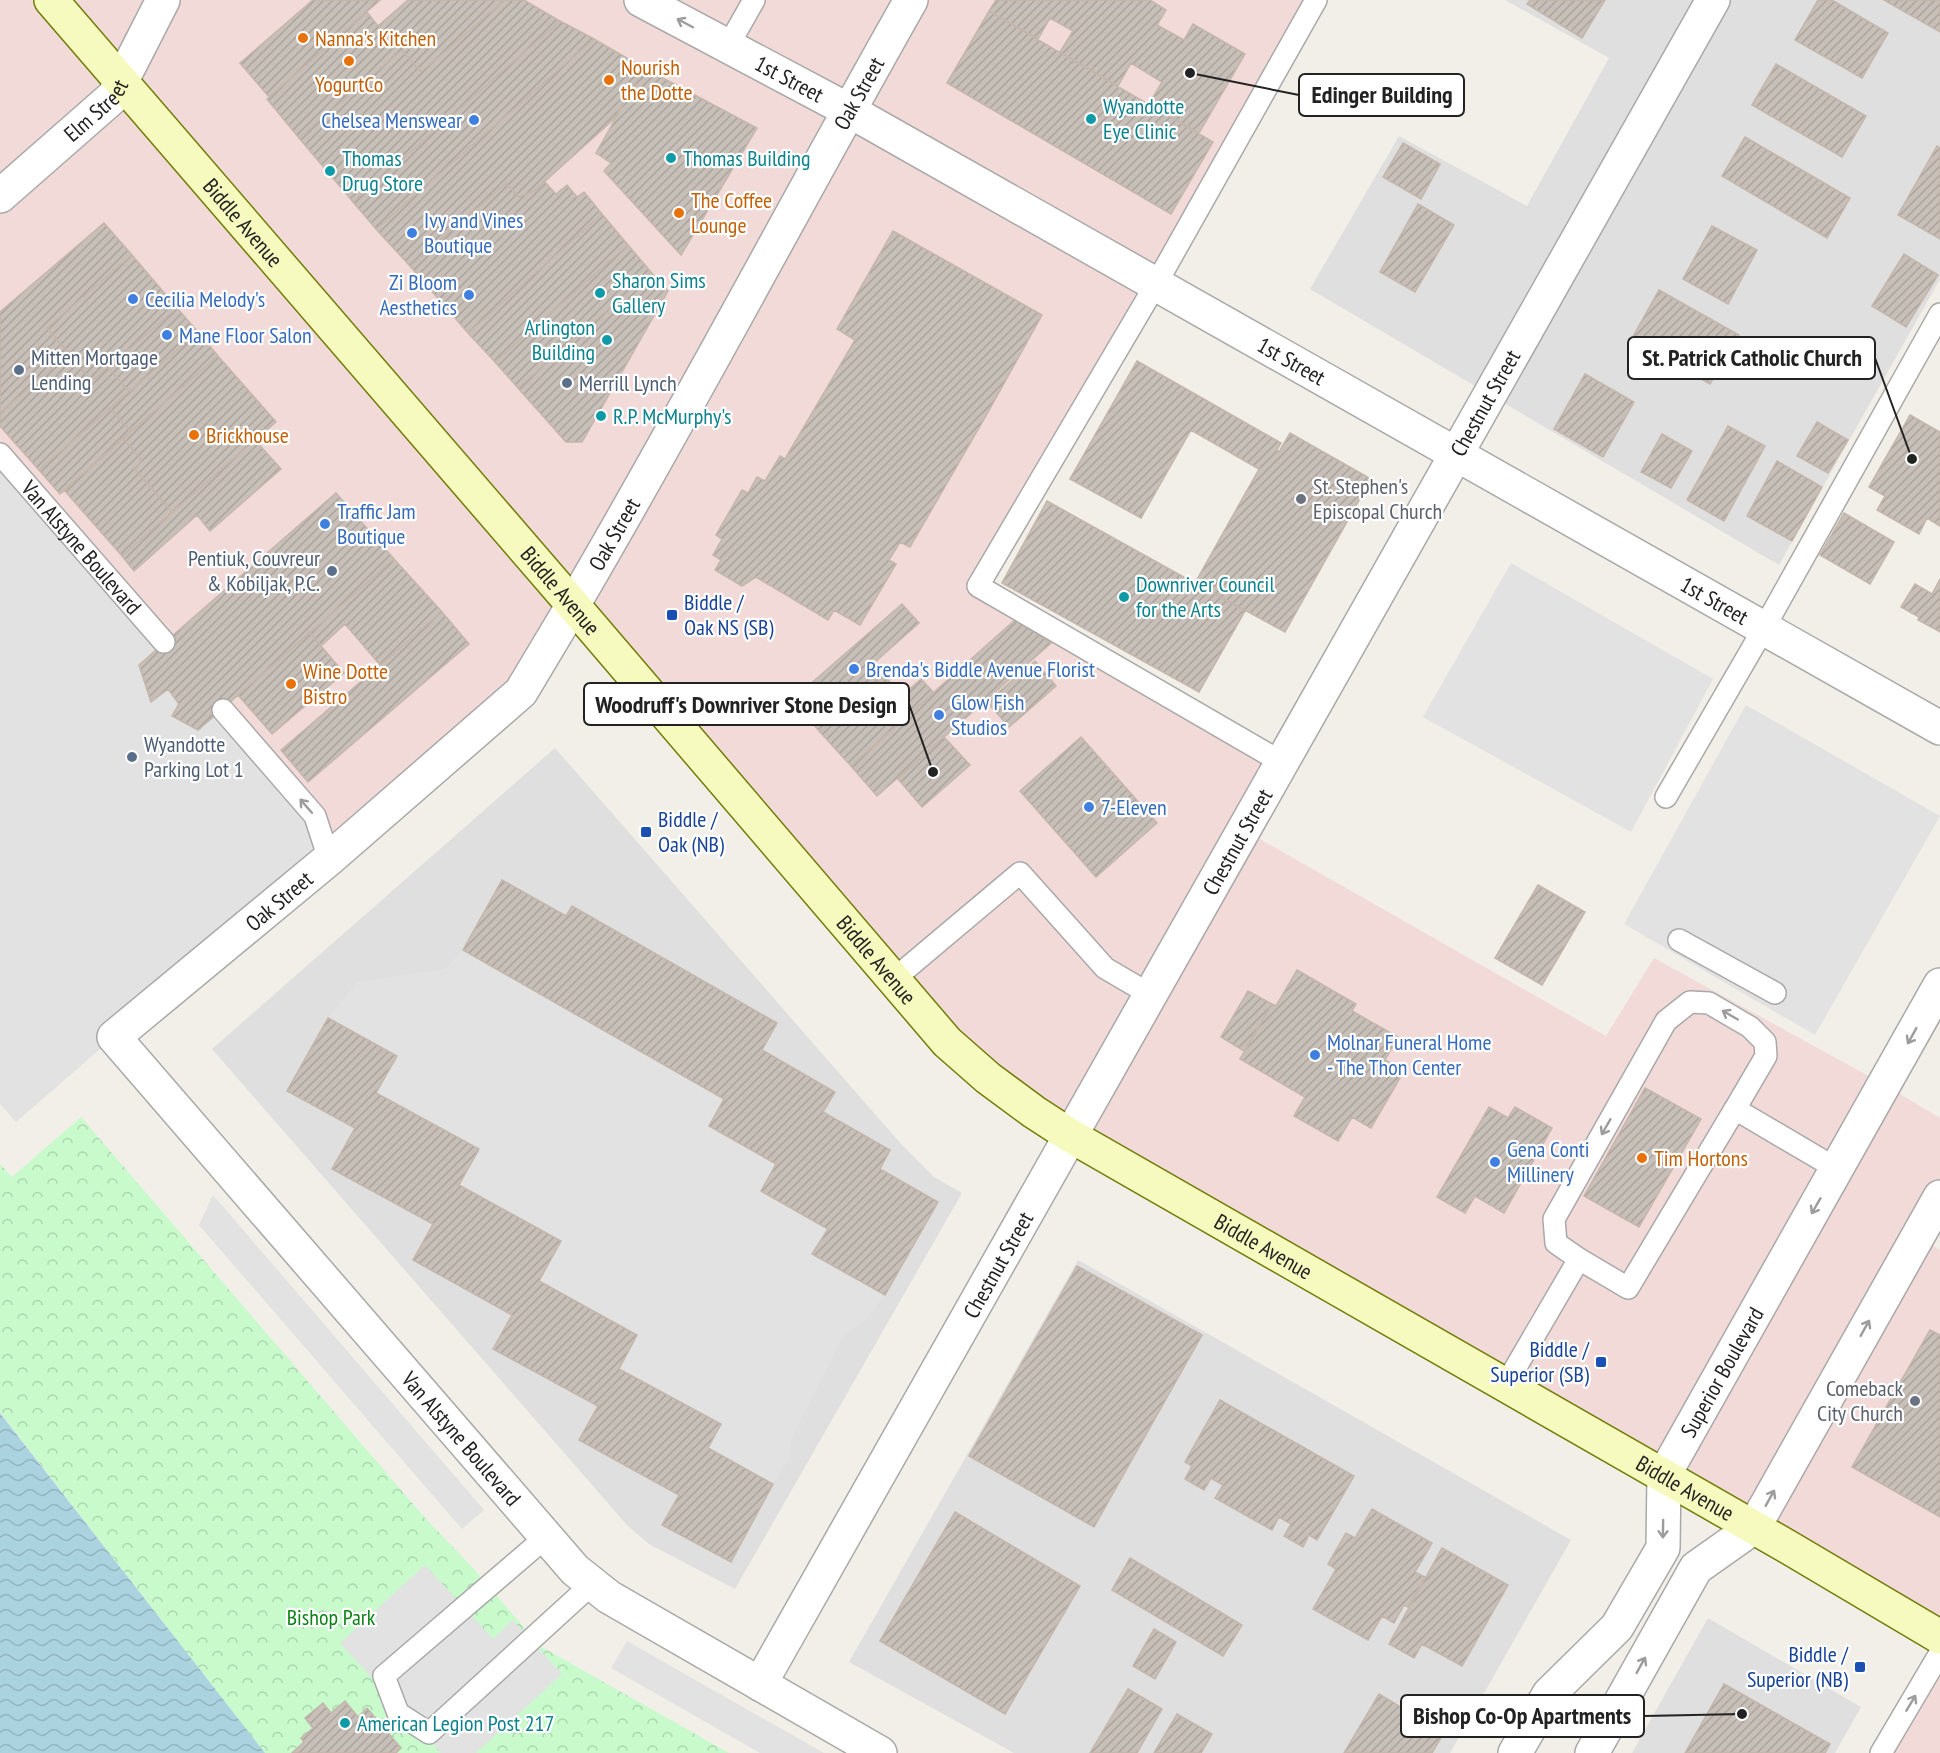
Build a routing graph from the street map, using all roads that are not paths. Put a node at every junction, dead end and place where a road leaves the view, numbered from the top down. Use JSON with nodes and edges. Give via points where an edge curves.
{"nodes":[{"id":1,"x":51,"y":0,"type":"edge"},
{"id":2,"x":163,"y":0,"type":"edge"},
{"id":3,"x":641,"y":0,"type":"edge"},
{"id":4,"x":754,"y":0,"type":"edge"},
{"id":5,"x":911,"y":0,"type":"edge"},
{"id":6,"x":1316,"y":0,"type":"edge"},
{"id":7,"x":1713,"y":0,"type":"edge"},
{"id":8,"x":728,"y":45,"type":"junction"},
{"id":9,"x":121,"y":82,"type":"junction"},
{"id":10,"x":848,"y":110,"type":"junction"},
{"id":11,"x":0,"y":196,"type":"edge"},
{"id":12,"x":1156,"y":284,"type":"junction"},
{"id":13,"x":1940,"y":314,"type":"edge"},
{"id":14,"x":1456,"y":453,"type":"junction"},
{"id":15,"x":0,"y":454,"type":"edge"},
{"id":16,"x":573,"y":605,"type":"junction"},
{"id":17,"x":1764,"y":628,"type":"junction"},
{"id":18,"x":164,"y":642,"type":"dead end"},
{"id":19,"x":223,"y":710,"type":"dead end"},
{"id":20,"x":1940,"y":728,"type":"edge"},
{"id":21,"x":1283,"y":763,"type":"junction"},
{"id":22,"x":1666,"y":797,"type":"dead end"},
{"id":23,"x":329,"y":859,"type":"junction"},
{"id":24,"x":1679,"y":940,"type":"dead end"},
{"id":25,"x":894,"y":979,"type":"junction"},
{"id":26,"x":1940,"y":985,"type":"edge"},
{"id":27,"x":1775,"y":993,"type":"dead end"},
{"id":28,"x":1151,"y":995,"type":"junction"},
{"id":29,"x":114,"y":1037,"type":"joint"},
{"id":30,"x":1735,"y":1109,"type":"junction"},
{"id":31,"x":1071,"y":1136,"type":"junction"},
{"id":32,"x":1837,"y":1169,"type":"junction"},
{"id":33,"x":1935,"y":1219,"type":"edge"},
{"id":34,"x":1579,"y":1259,"type":"junction"},
{"id":35,"x":1506,"y":1384,"type":"junction"},
{"id":36,"x":1664,"y":1475,"type":"junction"},
{"id":37,"x":1754,"y":1527,"type":"junction"},
{"id":38,"x":546,"y":1537,"type":"junction"},
{"id":39,"x":592,"y":1584,"type":"junction"},
{"id":40,"x":1940,"y":1637,"type":"edge"},
{"id":41,"x":1940,"y":1653,"type":"edge"},
{"id":42,"x":760,"y":1684,"type":"junction"},
{"id":43,"x":880,"y":1753,"type":"edge"},
{"id":44,"x":1515,"y":1753,"type":"edge"},
{"id":45,"x":1592,"y":1753,"type":"edge"},
{"id":46,"x":1881,"y":1753,"type":"edge"}],
"edges":[{"from":1,"to":9,"type":"main road","name":"Biddle Avenue"},
{"from":2,"to":9,"type":"street","name":"Elm Street"},
{"from":8,"to":3,"type":"street","name":"1st Street","one_way":true},
{"from":4,"to":8,"type":"lane"},
{"from":5,"to":10,"type":"street","name":"Oak Street"},
{"from":6,"to":12,"type":"lane"},
{"from":7,"to":14,"type":"street","name":"Chestnut Street"},
{"from":8,"to":10,"type":"street","name":"1st Street"},
{"from":9,"to":11,"type":"street","name":"Elm Street","via":[[114,96]]},
{"from":9,"to":16,"type":"main road","name":"Biddle Avenue"},
{"from":10,"to":12,"type":"street","name":"1st Street"},
{"from":10,"to":16,"type":"street","name":"Oak Street"},
{"from":12,"to":14,"type":"street","name":"1st Street"},
{"from":12,"to":21,"type":"lane","via":[[978,586]]},
{"from":13,"to":17,"type":"lane"},
{"from":14,"to":17,"type":"street","name":"1st Street"},
{"from":14,"to":21,"type":"street","name":"Chestnut Street"},
{"from":15,"to":18,"type":"lane","name":"Van Alstyne Boulevard"},
{"from":16,"to":23,"type":"street","name":"Oak Street","via":[[521,692]]},
{"from":16,"to":25,"type":"main road","name":"Biddle Avenue"},
{"from":17,"to":20,"type":"street","name":"1st Street"},
{"from":17,"to":22,"type":"lane"},
{"from":23,"to":19,"type":"lane","one_way":true,"via":[[315,816]]},
{"from":21,"to":28,"type":"street","name":"Chestnut Street"},
{"from":23,"to":29,"type":"street","name":"Oak Street"},
{"from":24,"to":27,"type":"lane"},
{"from":25,"to":28,"type":"lane","via":[[1020,873],[1105,968]]},
{"from":25,"to":31,"type":"main road","name":"Biddle Avenue","via":[[947,1042],[988,1078]]},
{"from":26,"to":32,"type":"street","name":"Superior Boulevard","one_way":true},
{"from":28,"to":31,"type":"street","name":"Chestnut Street"},
{"from":29,"to":38,"type":"street","name":"Van Alstyne Boulevard"},
{"from":30,"to":32,"type":"lane"},
{"from":30,"to":34,"type":"lane","via":[[1628,1288]]},
{"from":30,"to":34,"type":"lane","one_way":true,"via":[[1766,1056],[1765,1042],[1750,1027],[1709,1003],[1690,1002],[1666,1021],[1554,1219],[1556,1243]]},
{"from":31,"to":35,"type":"main road","name":"Biddle Avenue"},
{"from":31,"to":42,"type":"street","name":"Chestnut Street"},
{"from":32,"to":36,"type":"street","name":"Superior Boulevard","one_way":true},
{"from":37,"to":33,"type":"street","one_way":true},
{"from":34,"to":35,"type":"lane"},
{"from":35,"to":36,"type":"main road","name":"Biddle Avenue"},
{"from":36,"to":37,"type":"main road","name":"Biddle Avenue"},
{"from":36,"to":44,"type":"street","name":"Superior Boulevard","one_way":true,"via":[[1663,1548],[1617,1627],[1550,1694]]},
{"from":37,"to":40,"type":"main road","name":"Biddle Avenue"},
{"from":45,"to":37,"type":"street","one_way":true,"via":[[1696,1568]]},
{"from":38,"to":39,"type":"street","name":"Van Alstyne Boulevard"},
{"from":38,"to":39,"type":"lane","via":[[384,1676],[398,1713],[429,1733]]},
{"from":39,"to":42,"type":"street","name":"Van Alstyne Boulevard"},
{"from":46,"to":41,"type":"lane","one_way":true},
{"from":42,"to":43,"type":"street","name":"Van Alstyne Boulevard"}]}
